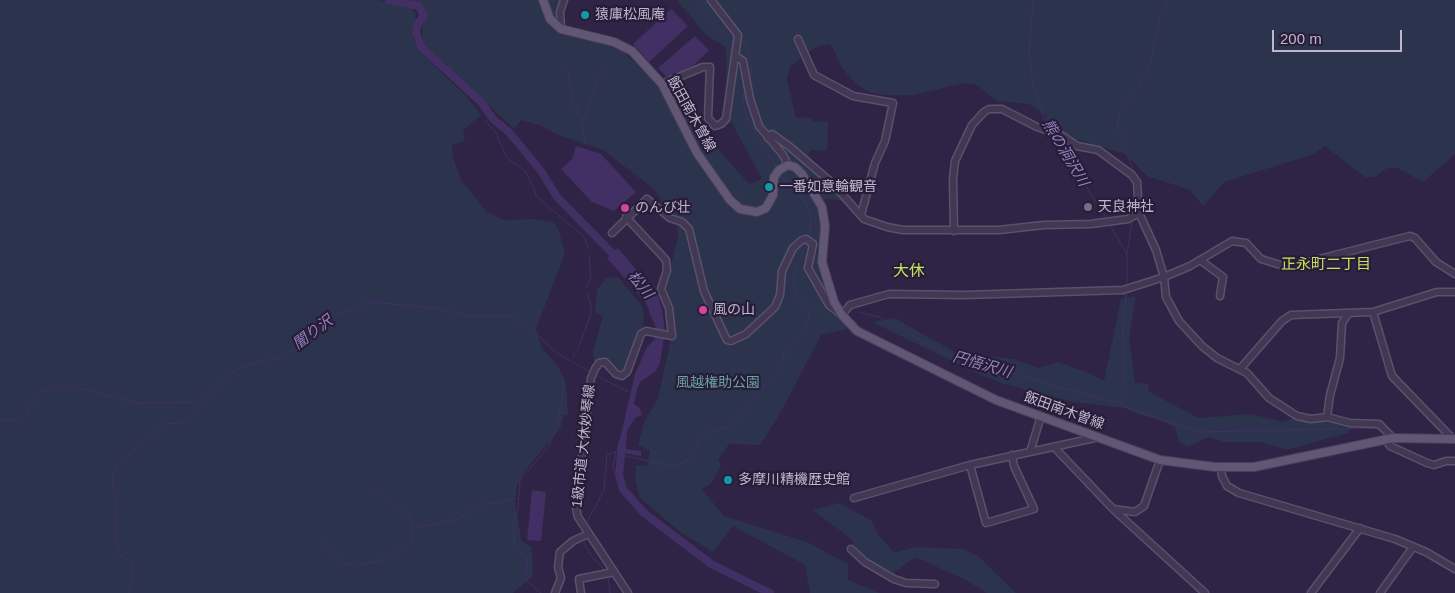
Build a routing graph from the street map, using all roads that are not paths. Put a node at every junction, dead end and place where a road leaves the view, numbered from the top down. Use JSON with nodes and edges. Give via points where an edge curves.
{"nodes":[{"id":1,"x":543,"y":0,"type":"edge"},
{"id":2,"x":564,"y":0,"type":"edge"},
{"id":3,"x":711,"y":0,"type":"edge"},
{"id":4,"x":561,"y":29,"type":"junction"},
{"id":5,"x":798,"y":39,"type":"dead end"},
{"id":6,"x":737,"y":57,"type":"junction"},
{"id":7,"x":662,"y":84,"type":"junction"},
{"id":8,"x":768,"y":138,"type":"junction"},
{"id":9,"x":786,"y":166,"type":"junction"},
{"id":10,"x":1139,"y":213,"type":"junction"},
{"id":11,"x":861,"y":215,"type":"junction"},
{"id":12,"x":626,"y":217,"type":"junction"},
{"id":13,"x":954,"y":231,"type":"junction"},
{"id":14,"x":612,"y":233,"type":"dead end"},
{"id":15,"x":1200,"y":260,"type":"junction"},
{"id":16,"x":1455,"y":274,"type":"edge"},
{"id":17,"x":1164,"y":277,"type":"junction"},
{"id":18,"x":1455,"y":292,"type":"edge"},
{"id":19,"x":1220,"y":296,"type":"dead end"},
{"id":20,"x":1373,"y":312,"type":"junction"},
{"id":21,"x":1349,"y":313,"type":"junction"},
{"id":22,"x":842,"y":315,"type":"junction"},
{"id":23,"x":1240,"y":369,"type":"junction"},
{"id":24,"x":1042,"y":416,"type":"junction"},
{"id":25,"x":1327,"y":417,"type":"junction"},
{"id":26,"x":1099,"y":437,"type":"junction"},
{"id":27,"x":1390,"y":439,"type":"junction"},
{"id":28,"x":1453,"y":439,"type":"edge"},
{"id":29,"x":1055,"y":448,"type":"junction"},
{"id":30,"x":1030,"y":452,"type":"junction"},
{"id":31,"x":1012,"y":455,"type":"junction"},
{"id":32,"x":1160,"y":460,"type":"junction"},
{"id":33,"x":1455,"y":461,"type":"edge"},
{"id":34,"x":970,"y":465,"type":"junction"},
{"id":35,"x":1221,"y":467,"type":"junction"},
{"id":36,"x":854,"y":498,"type":"dead end"},
{"id":37,"x":1113,"y":509,"type":"junction"},
{"id":38,"x":1360,"y":528,"type":"junction"},
{"id":39,"x":585,"y":534,"type":"junction"},
{"id":40,"x":1413,"y":547,"type":"junction"},
{"id":41,"x":851,"y":549,"type":"dead end"},
{"id":42,"x":1455,"y":570,"type":"edge"},
{"id":43,"x":609,"y":574,"type":"junction"},
{"id":44,"x":935,"y":584,"type":"dead end"},
{"id":45,"x":555,"y":593,"type":"edge"},
{"id":46,"x":581,"y":593,"type":"edge"},
{"id":47,"x":628,"y":593,"type":"edge"},
{"id":48,"x":1205,"y":593,"type":"edge"},
{"id":49,"x":1311,"y":593,"type":"edge"},
{"id":50,"x":1380,"y":593,"type":"edge"}],
"edges":[{"from":1,"to":4,"type":"main road","via":[[550,19]]},
{"from":2,"to":4,"type":"street","via":[[560,12]]},
{"from":3,"to":6,"type":"street","via":[[738,35]]},
{"from":4,"to":7,"type":"main road","name":"飯田南木曽線","via":[[620,44]]},
{"from":5,"to":11,"type":"street","via":[[814,75],[853,96],[893,103],[885,141],[875,163]]},
{"from":6,"to":7,"type":"street","via":[[726,119],[721,124],[715,126],[708,118],[711,68],[703,67]]},
{"from":6,"to":8,"type":"street","via":[[744,61],[753,114]]},
{"from":7,"to":9,"type":"main road","name":"飯田南木曽線","via":[[693,146],[730,200],[740,209],[756,212],[766,208],[773,195],[774,176]]},
{"from":8,"to":9,"type":"street","via":[[784,155]]},
{"from":8,"to":11,"type":"street","via":[[772,134],[790,147],[832,183]]},
{"from":9,"to":22,"type":"main road","name":"飯田南木曽線","via":[[794,167],[802,174],[822,207],[825,226],[822,262],[834,302]]},
{"from":10,"to":13,"type":"street","via":[[1128,219],[1108,222]]},
{"from":10,"to":13,"type":"street","via":[[1137,182],[1106,154],[1077,146],[1002,109],[989,109],[978,117],[965,136],[955,161],[952,179]]},
{"from":10,"to":17,"type":"street"},
{"from":11,"to":13,"type":"street","via":[[870,222],[903,230]]},
{"from":12,"to":14,"type":"street"},
{"from":12,"to":22,"type":"street","via":[[647,199],[670,218],[689,228],[704,291],[727,340],[735,341],[746,334],[775,307],[780,295],[782,271],[793,248],[802,240],[812,241],[808,268],[829,306]]},
{"from":12,"to":39,"type":"street","name":"1級市道 大休妙琴線","via":[[666,260],[667,270],[661,289],[670,316],[672,336],[646,331],[641,334],[625,374],[616,374],[605,362],[599,364],[593,373],[576,508]]},
{"from":15,"to":16,"type":"street","via":[[1228,242],[1239,241],[1246,243],[1261,259],[1295,267],[1410,236],[1416,238],[1436,262]]},
{"from":15,"to":17,"type":"street"},
{"from":15,"to":19,"type":"street","via":[[1223,277]]},
{"from":17,"to":22,"type":"street","via":[[1123,290],[889,294],[850,304]]},
{"from":17,"to":23,"type":"street","via":[[1166,297],[1179,321],[1216,358]]},
{"from":18,"to":20,"type":"street","via":[[1437,292]]},
{"from":20,"to":21,"type":"street"},
{"from":20,"to":28,"type":"street","via":[[1392,376]]},
{"from":21,"to":23,"type":"street","via":[[1291,315]]},
{"from":21,"to":25,"type":"street","via":[[1342,323],[1340,358]]},
{"from":22,"to":24,"type":"main road","name":"飯田南木曽線","via":[[857,331],[874,340],[996,400]]},
{"from":23,"to":25,"type":"street","via":[[1269,398],[1296,416],[1311,420]]},
{"from":24,"to":26,"type":"main road","name":"飯田南木曽線"},
{"from":24,"to":30,"type":"street"},
{"from":25,"to":27,"type":"street","via":[[1350,423],[1379,424]]},
{"from":26,"to":29,"type":"street"},
{"from":26,"to":32,"type":"main road","name":"飯田南木曽線"},
{"from":27,"to":28,"type":"main road","name":"飯田南木曽線"},
{"from":27,"to":33,"type":"street","via":[[1390,446],[1427,463]]},
{"from":27,"to":35,"type":"main road","name":"飯田南木曽線","via":[[1254,467]]},
{"from":29,"to":30,"type":"street"},
{"from":29,"to":37,"type":"street"},
{"from":30,"to":31,"type":"street"},
{"from":31,"to":34,"type":"street"},
{"from":31,"to":34,"type":"street","via":[[1034,509],[986,523]]},
{"from":32,"to":35,"type":"main road","name":"飯田南木曽線"},
{"from":32,"to":37,"type":"street","via":[[1144,506],[1135,512]]},
{"from":34,"to":36,"type":"street"},
{"from":35,"to":38,"type":"street","via":[[1227,486],[1239,493]]},
{"from":37,"to":48,"type":"street"},
{"from":38,"to":40,"type":"street"},
{"from":38,"to":49,"type":"street"},
{"from":39,"to":43,"type":"street","name":"1級市道 大休妙琴線"},
{"from":39,"to":45,"type":"street","via":[[560,552],[560,578]]},
{"from":40,"to":42,"type":"street"},
{"from":40,"to":50,"type":"street"},
{"from":41,"to":44,"type":"street","via":[[864,562],[894,579],[906,583]]},
{"from":43,"to":46,"type":"street","via":[[579,579]]},
{"from":43,"to":47,"type":"street","name":"1級市道 大休妙琴線"}]}
